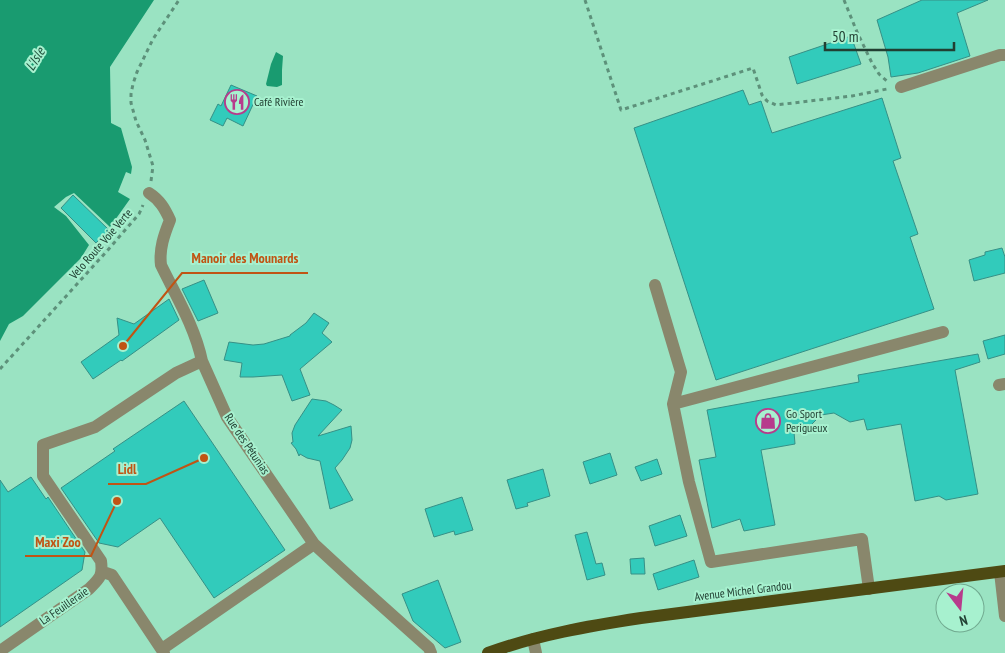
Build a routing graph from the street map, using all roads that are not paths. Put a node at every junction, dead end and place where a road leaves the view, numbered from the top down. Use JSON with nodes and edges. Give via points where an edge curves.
{"nodes":[{"id":1,"x":1005,"y":55,"type":"edge"},
{"id":2,"x":901,"y":87,"type":"road end"},
{"id":3,"x":149,"y":193,"type":"road end"},
{"id":4,"x":655,"y":285,"type":"dead end"},
{"id":5,"x":943,"y":332,"type":"dead end"},
{"id":6,"x":202,"y":361,"type":"junction"},
{"id":7,"x":674,"y":404,"type":"junction"},
{"id":8,"x":314,"y":544,"type":"junction"},
{"id":9,"x":1002,"y":571,"type":"edge"},
{"id":10,"x":103,"y":572,"type":"junction"},
{"id":11,"x":869,"y":589,"type":"junction"},
{"id":12,"x":1005,"y":616,"type":"edge"},
{"id":13,"x":533,"y":639,"type":"junction"},
{"id":14,"x":0,"y":651,"type":"edge"},
{"id":15,"x":163,"y":651,"type":"edge"},
{"id":16,"x":431,"y":653,"type":"edge"},
{"id":17,"x":488,"y":653,"type":"edge"},
{"id":18,"x":536,"y":653,"type":"edge"}],
"edges":[{"from":1,"to":2,"type":"street"},
{"from":3,"to":6,"type":"street","name":"Rue des Pétunias","via":[[158,198],[170,220],[163,238],[161,265],[189,323]]},
{"from":4,"to":7,"type":"street","via":[[681,372]]},
{"from":5,"to":7,"type":"street"},
{"from":6,"to":8,"type":"street","name":"Rue des Pétunias","via":[[227,417]]},
{"from":6,"to":10,"type":"street","via":[[176,373],[95,427],[43,445],[42,476],[101,561]]},
{"from":7,"to":11,"type":"street","via":[[689,482],[711,562],[862,539]]},
{"from":8,"to":15,"type":"street"},
{"from":8,"to":16,"type":"street","name":"Rue des Pétunias","via":[[430,648]]},
{"from":9,"to":11,"type":"main road","name":"Avenue Michel Grandou"},
{"from":9,"to":12,"type":"street"},
{"from":10,"to":14,"type":"street","name":"La Feuilleraie","via":[[89,589]]},
{"from":10,"to":15,"type":"street","via":[[112,575]]},
{"from":11,"to":13,"type":"main road","name":"Avenue Michel Grandou","via":[[641,618]]},
{"from":13,"to":17,"type":"main road","name":"Avenue Michel Grandou"},
{"from":13,"to":18,"type":"street"}]}
